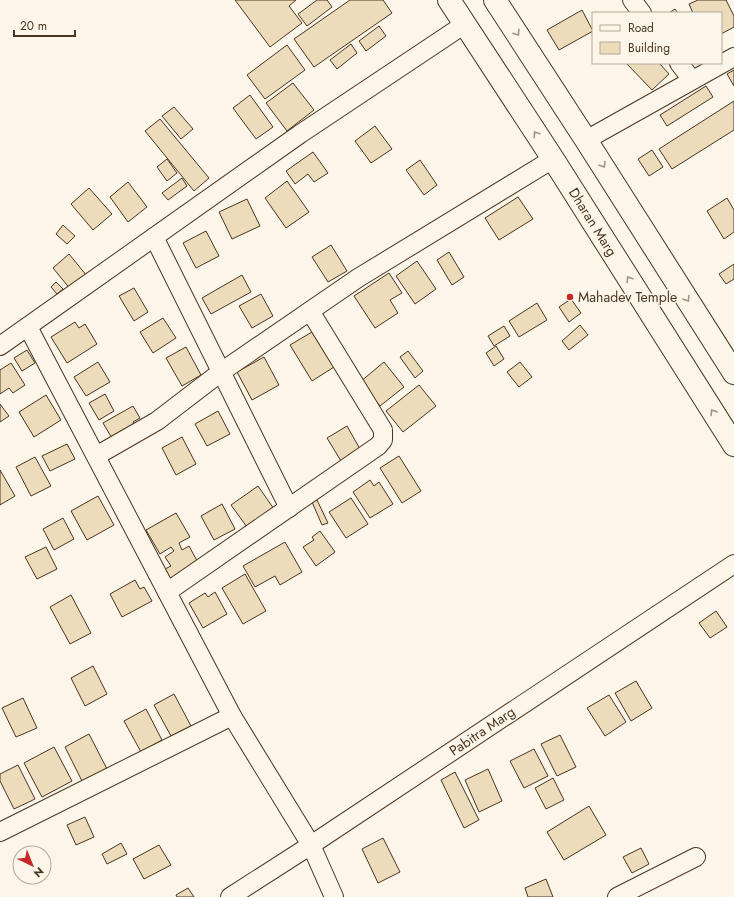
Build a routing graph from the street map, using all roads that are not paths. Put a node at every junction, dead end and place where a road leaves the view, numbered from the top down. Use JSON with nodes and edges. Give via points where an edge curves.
{"nodes":[{"id":1,"x":449,"y":0,"type":"edge"},
{"id":2,"x":495,"y":0,"type":"edge"},
{"id":3,"x":632,"y":0,"type":"edge"},
{"id":4,"x":641,"y":12,"type":"edge"},
{"id":5,"x":465,"y":24,"type":"junction"},
{"id":6,"x":734,"y":57,"type":"edge"},
{"id":7,"x":680,"y":64,"type":"edge"},
{"id":8,"x":721,"y":64,"type":"edge"},
{"id":9,"x":722,"y":64,"type":"edge"},
{"id":10,"x":692,"y":80,"type":"junction"},
{"id":11,"x":586,"y":140,"type":"junction"},
{"id":12,"x":553,"y":159,"type":"junction"},
{"id":13,"x":154,"y":237,"type":"junction"},
{"id":14,"x":310,"y":311,"type":"junction"},
{"id":15,"x":28,"y":327,"type":"junction"},
{"id":16,"x":0,"y":346,"type":"edge"},
{"id":17,"x":221,"y":372,"type":"junction"},
{"id":18,"x":734,"y":373,"type":"edge"},
{"id":19,"x":734,"y":445,"type":"edge"},
{"id":20,"x":96,"y":456,"type":"junction"},
{"id":21,"x":289,"y":508,"type":"junction"},
{"id":22,"x":734,"y":564,"type":"edge"},
{"id":23,"x":167,"y":592,"type":"junction"},
{"id":24,"x":232,"y":716,"type":"junction"},
{"id":25,"x":0,"y":832,"type":"edge"},
{"id":26,"x":311,"y":846,"type":"junction"},
{"id":27,"x":696,"y":857,"type":"dead end"},
{"id":28,"x":230,"y":897,"type":"edge"},
{"id":29,"x":334,"y":897,"type":"edge"},
{"id":30,"x":617,"y":897,"type":"edge"}],
"edges":[{"from":1,"to":5,"type":"main road","name":"Dharan Marg"},
{"from":2,"to":11,"type":"main road","one_way":true},
{"from":3,"to":4,"type":"street"},
{"from":12,"to":5,"type":"main road","name":"Dharan Marg","one_way":true},
{"from":5,"to":13,"type":"street","via":[[300,134]]},
{"from":6,"to":9,"type":"street"},
{"from":7,"to":10,"type":"street"},
{"from":8,"to":10,"type":"street"},
{"from":10,"to":11,"type":"street"},
{"from":11,"to":18,"type":"main road","one_way":true},
{"from":12,"to":14,"type":"street","via":[[358,278]]},
{"from":19,"to":12,"type":"main road","name":"Dharan Marg","one_way":true},
{"from":13,"to":15,"type":"street"},
{"from":13,"to":17,"type":"street"},
{"from":14,"to":17,"type":"street"},
{"from":14,"to":21,"type":"street","via":[[383,430],[384,440]]},
{"from":15,"to":16,"type":"street"},
{"from":15,"to":20,"type":"street"},
{"from":17,"to":20,"type":"street","via":[[157,421]]},
{"from":17,"to":21,"type":"street"},
{"from":20,"to":23,"type":"street"},
{"from":21,"to":23,"type":"street"},
{"from":22,"to":26,"type":"street","name":"Pabitra Marg"},
{"from":23,"to":24,"type":"street"},
{"from":24,"to":25,"type":"street"},
{"from":24,"to":26,"type":"street"},
{"from":26,"to":28,"type":"street","name":"Pabitra Marg"},
{"from":26,"to":29,"type":"street"},
{"from":27,"to":30,"type":"street"}]}
